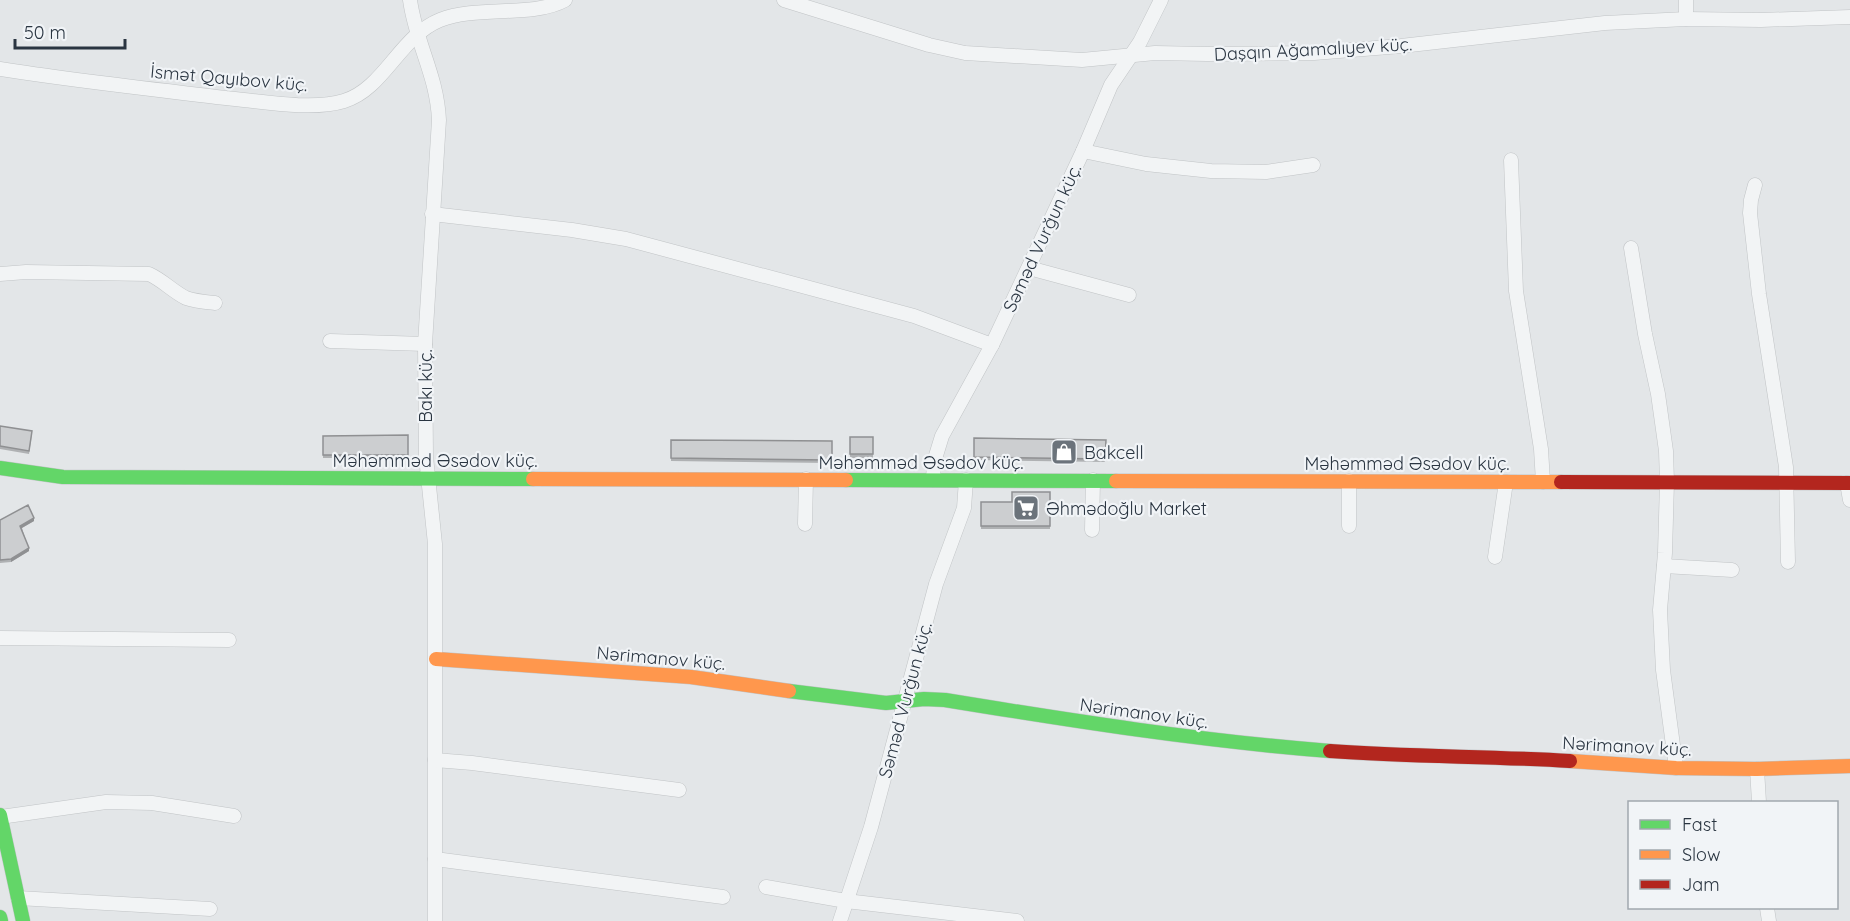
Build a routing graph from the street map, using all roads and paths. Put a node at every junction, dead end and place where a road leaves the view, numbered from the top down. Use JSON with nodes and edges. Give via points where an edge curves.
{"nodes":[{"id":1,"x":410,"y":0,"type":"edge"},
{"id":2,"x":565,"y":0,"type":"edge"},
{"id":3,"x":784,"y":0,"type":"edge"},
{"id":4,"x":1161,"y":0,"type":"edge"},
{"id":5,"x":1686,"y":0,"type":"edge"},
{"id":6,"x":1850,"y":17,"type":"edge"},
{"id":7,"x":1686,"y":19,"type":"junction"},
{"id":8,"x":416,"y":34,"type":"junction"},
{"id":9,"x":1131,"y":55,"type":"junction"},
{"id":10,"x":0,"y":69,"type":"edge"},
{"id":11,"x":1083,"y":151,"type":"junction"},
{"id":12,"x":1511,"y":160,"type":"dead end"},
{"id":13,"x":1312,"y":165,"type":"dead end"},
{"id":14,"x":1755,"y":185,"type":"dead end"},
{"id":15,"x":432,"y":214,"type":"junction"},
{"id":16,"x":1631,"y":248,"type":"dead end"},
{"id":17,"x":1029,"y":268,"type":"junction"},
{"id":18,"x":0,"y":274,"type":"edge"},
{"id":19,"x":1129,"y":295,"type":"dead end"},
{"id":20,"x":214,"y":303,"type":"dead end"},
{"id":21,"x":330,"y":341,"type":"dead end"},
{"id":22,"x":425,"y":344,"type":"junction"},
{"id":23,"x":992,"y":345,"type":"junction"},
{"id":24,"x":0,"y":468,"type":"edge"},
{"id":25,"x":63,"y":477,"type":"junction"},
{"id":26,"x":429,"y":479,"type":"junction"},
{"id":27,"x":806,"y":479,"type":"junction"},
{"id":28,"x":933,"y":480,"type":"junction"},
{"id":29,"x":966,"y":480,"type":"junction"},
{"id":30,"x":1093,"y":480,"type":"junction"},
{"id":31,"x":1349,"y":481,"type":"junction"},
{"id":32,"x":1506,"y":482,"type":"junction"},
{"id":33,"x":1543,"y":482,"type":"junction"},
{"id":34,"x":1667,"y":482,"type":"junction"},
{"id":35,"x":9,"y":483,"type":"dead end"},
{"id":36,"x":1787,"y":483,"type":"junction"},
{"id":37,"x":1849,"y":483,"type":"edge"},
{"id":38,"x":1850,"y":500,"type":"edge"},
{"id":39,"x":806,"y":524,"type":"dead end"},
{"id":40,"x":1349,"y":526,"type":"dead end"},
{"id":41,"x":1092,"y":530,"type":"dead end"},
{"id":42,"x":1495,"y":557,"type":"dead end"},
{"id":43,"x":1788,"y":562,"type":"dead end"},
{"id":44,"x":1664,"y":566,"type":"junction"},
{"id":45,"x":1732,"y":570,"type":"dead end"},
{"id":46,"x":0,"y":638,"type":"edge"},
{"id":47,"x":229,"y":640,"type":"dead end"},
{"id":48,"x":436,"y":659,"type":"junction"},
{"id":49,"x":905,"y":701,"type":"junction"},
{"id":50,"x":435,"y":760,"type":"junction"},
{"id":51,"x":1850,"y":766,"type":"edge"},
{"id":52,"x":1676,"y":768,"type":"junction"},
{"id":53,"x":1757,"y":769,"type":"junction"},
{"id":54,"x":679,"y":790,"type":"dead end"},
{"id":55,"x":1759,"y":801,"type":"edge"},
{"id":56,"x":0,"y":816,"type":"edge"},
{"id":57,"x":234,"y":816,"type":"dead end"},
{"id":58,"x":435,"y":859,"type":"junction"},
{"id":59,"x":766,"y":887,"type":"dead end"},
{"id":60,"x":723,"y":897,"type":"dead end"},
{"id":61,"x":18,"y":898,"type":"junction"},
{"id":62,"x":846,"y":901,"type":"junction"},
{"id":63,"x":210,"y":909,"type":"dead end"},
{"id":64,"x":23,"y":921,"type":"edge"},
{"id":65,"x":435,"y":921,"type":"edge"},
{"id":66,"x":840,"y":921,"type":"edge"},
{"id":67,"x":1017,"y":921,"type":"edge"}],
"edges":[{"from":1,"to":8,"type":"street","name":"Bakı küç."},
{"from":2,"to":8,"type":"street","name":"İsmət Qayıbov küç.","via":[[530,9],[468,12],[439,20]]},
{"from":3,"to":9,"type":"street","name":"Daşqın Ağamalıyev küç.","via":[[965,53],[1082,60]]},
{"from":4,"to":9,"type":"street","name":"Səməd Vurğun küç."},
{"from":5,"to":7,"type":"street"},
{"from":6,"to":7,"type":"street","name":"Daşqın Ağamalıyev küç."},
{"from":7,"to":9,"type":"street","name":"Daşqın Ağamalıyev küç.","via":[[1605,23],[1314,53]]},
{"from":8,"to":10,"type":"street","name":"İsmət Qayıbov küç.","via":[[369,86],[345,101],[321,105],[171,92]]},
{"from":8,"to":15,"type":"street","name":"Bakı küç.","via":[[438,98]]},
{"from":9,"to":11,"type":"street","name":"Səməd Vurğun küç.","via":[[1111,85]]},
{"from":11,"to":13,"type":"street","via":[[1146,164],[1211,171],[1266,172]]},
{"from":11,"to":17,"type":"street","name":"Səməd Vurğun küç."},
{"from":12,"to":33,"type":"street","via":[[1516,291]]},
{"from":14,"to":36,"type":"street","via":[[1750,213]]},
{"from":15,"to":22,"type":"street","name":"Bakı küç."},
{"from":15,"to":23,"type":"street","via":[[626,239],[914,316]]},
{"from":16,"to":34,"type":"street","via":[[1658,394]]},
{"from":17,"to":19,"type":"street"},
{"from":17,"to":23,"type":"street","name":"Səməd Vurğun küç."},
{"from":18,"to":20,"type":"street","via":[[149,274],[188,299]]},
{"from":21,"to":22,"type":"street"},
{"from":22,"to":26,"type":"street","name":"Bakı küç."},
{"from":23,"to":28,"type":"street","name":"Səməd Vurğun küç.","via":[[942,436]]},
{"from":24,"to":25,"type":"main road"},
{"from":25,"to":26,"type":"main road","name":"Məhəmməd Əsədov küç."},
{"from":25,"to":35,"type":"main road"},
{"from":26,"to":27,"type":"main road","name":"Məhəmməd Əsədov küç."},
{"from":26,"to":48,"type":"street","name":"Bakı küç.","via":[[435,544]]},
{"from":27,"to":28,"type":"main road","name":"Məhəmməd Əsədov küç."},
{"from":27,"to":39,"type":"street"},
{"from":28,"to":29,"type":"main road","name":"Məhəmməd Əsədov küç."},
{"from":29,"to":30,"type":"main road","name":"Məhəmməd Əsədov küç."},
{"from":29,"to":49,"type":"street","name":"Səməd Vurğun küç.","via":[[964,508],[936,584]]},
{"from":30,"to":31,"type":"main road","name":"Məhəmməd Əsədov küç."},
{"from":30,"to":41,"type":"street"},
{"from":31,"to":32,"type":"main road","name":"Məhəmməd Əsədov küç."},
{"from":31,"to":40,"type":"street"},
{"from":32,"to":33,"type":"main road","name":"Məhəmməd Əsədov küç."},
{"from":32,"to":42,"type":"street"},
{"from":33,"to":34,"type":"main road","name":"Məhəmməd Əsədov küç."},
{"from":34,"to":36,"type":"main road","name":"Məhəmməd Əsədov küç."},
{"from":34,"to":44,"type":"street"},
{"from":36,"to":37,"type":"main road","name":"Məhəmməd Əsədov küç."},
{"from":36,"to":43,"type":"street"},
{"from":37,"to":38,"type":"street"},
{"from":44,"to":45,"type":"street"},
{"from":44,"to":52,"type":"street","via":[[1660,610],[1663,670]]},
{"from":46,"to":47,"type":"street"},
{"from":48,"to":49,"type":"main road","name":"Nərimanov küç.","via":[[691,677],[858,701]]},
{"from":48,"to":50,"type":"street","name":"Bakı küç."},
{"from":49,"to":52,"type":"main road","name":"Nərimanov küç.","via":[[945,700],[1241,744],[1367,754],[1512,757]]},
{"from":49,"to":62,"type":"street","name":"Səməd Vurğun küç.","via":[[871,827]]},
{"from":50,"to":54,"type":"street"},
{"from":50,"to":58,"type":"street","name":"Bakı küç."},
{"from":51,"to":53,"type":"main road","name":"Nərimanov küç."},
{"from":52,"to":53,"type":"main road","name":"Nərimanov küç."},
{"from":53,"to":55,"type":"street"},
{"from":56,"to":57,"type":"street","via":[[106,802],[152,803]]},
{"from":56,"to":61,"type":"main road"},
{"from":58,"to":60,"type":"street"},
{"from":58,"to":65,"type":"street","name":"Bakı küç."},
{"from":59,"to":62,"type":"street"},
{"from":61,"to":63,"type":"street"},
{"from":61,"to":64,"type":"main road"},
{"from":62,"to":66,"type":"street","name":"Səməd Vurğun küç."},
{"from":62,"to":67,"type":"street"}]}
